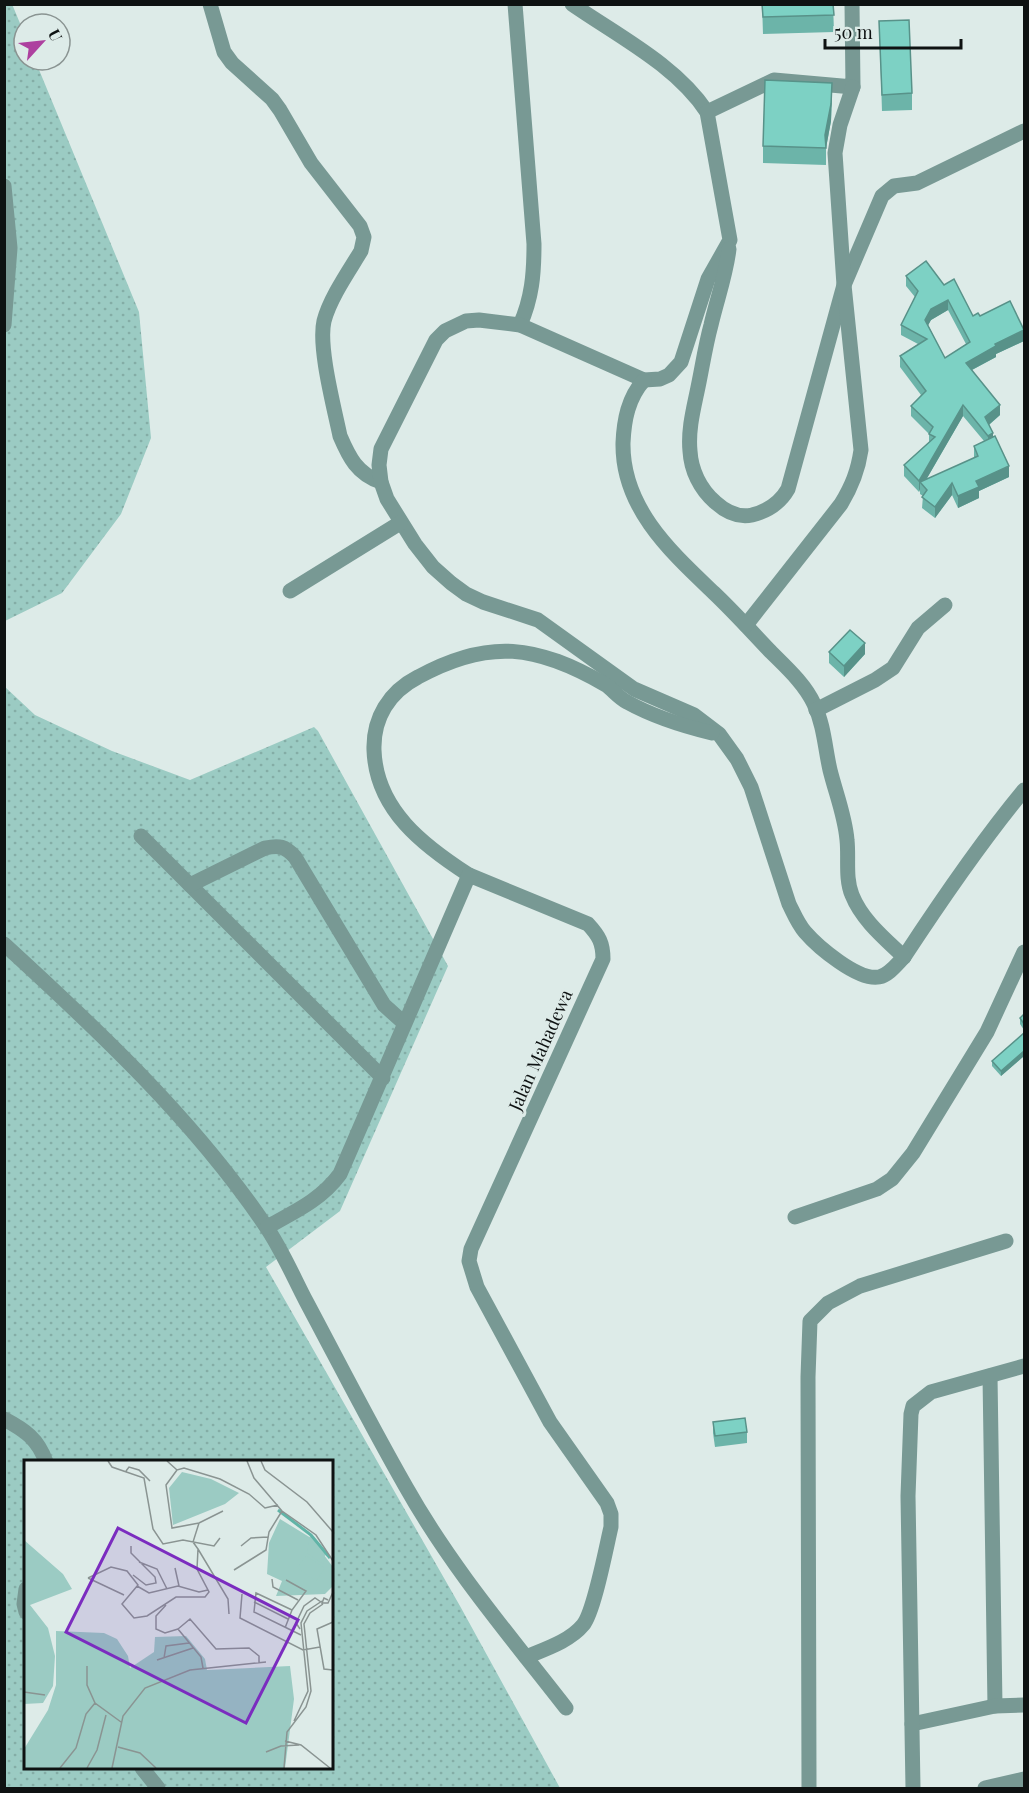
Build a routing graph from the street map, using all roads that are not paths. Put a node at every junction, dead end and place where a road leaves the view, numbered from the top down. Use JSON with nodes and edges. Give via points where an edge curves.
{"nodes":[{"id":1,"x":210,"y":4,"type":"edge"},
{"id":2,"x":515,"y":4,"type":"edge"},
{"id":3,"x":572,"y":4,"type":"edge"},
{"id":4,"x":852,"y":4,"type":"edge"},
{"id":5,"x":854,"y":87,"type":"junction"},
{"id":6,"x":707,"y":112,"type":"junction"},
{"id":7,"x":1024,"y":131,"type":"edge"},
{"id":8,"x":4,"y":186,"type":"edge"},
{"id":9,"x":730,"y":240,"type":"junction"},
{"id":10,"x":844,"y":285,"type":"junction"},
{"id":11,"x":4,"y":325,"type":"edge"},
{"id":12,"x":520,"y":325,"type":"junction"},
{"id":13,"x":644,"y":380,"type":"junction"},
{"id":14,"x":381,"y":482,"type":"junction"},
{"id":15,"x":400,"y":523,"type":"junction"},
{"id":16,"x":290,"y":591,"type":"dead end"},
{"id":17,"x":945,"y":605,"type":"dead end"},
{"id":18,"x":746,"y":625,"type":"junction"},
{"id":19,"x":816,"y":710,"type":"junction"},
{"id":20,"x":719,"y":734,"type":"junction"},
{"id":21,"x":1024,"y":790,"type":"edge"},
{"id":22,"x":141,"y":837,"type":"dead end"},
{"id":23,"x":469,"y":875,"type":"junction"},
{"id":24,"x":190,"y":885,"type":"junction"},
{"id":25,"x":4,"y":944,"type":"edge"},
{"id":26,"x":1024,"y":952,"type":"edge"},
{"id":27,"x":904,"y":957,"type":"junction"},
{"id":28,"x":404,"y":1023,"type":"junction"},
{"id":29,"x":383,"y":1078,"type":"junction"},
{"id":30,"x":795,"y":1217,"type":"dead end"},
{"id":31,"x":267,"y":1227,"type":"junction"},
{"id":32,"x":1006,"y":1241,"type":"dead end"},
{"id":33,"x":1024,"y":1366,"type":"edge"},
{"id":34,"x":990,"y":1376,"type":"junction"},
{"id":35,"x":4,"y":1419,"type":"edge"},
{"id":36,"x":45,"y":1460,"type":"edge"},
{"id":37,"x":526,"y":1657,"type":"junction"},
{"id":38,"x":1024,"y":1705,"type":"edge"},
{"id":39,"x":995,"y":1706,"type":"junction"},
{"id":40,"x":566,"y":1708,"type":"dead end"},
{"id":41,"x":912,"y":1724,"type":"junction"},
{"id":42,"x":144,"y":1769,"type":"edge"},
{"id":43,"x":1024,"y":1779,"type":"edge"},
{"id":44,"x":158,"y":1788,"type":"edge"},
{"id":45,"x":809,"y":1788,"type":"edge"},
{"id":46,"x":913,"y":1788,"type":"edge"},
{"id":47,"x":985,"y":1788,"type":"edge"}],
"edges":[{"from":1,"to":14,"type":"street","via":[[224,52],[272,99],[311,163],[363,232],[361,250],[324,321],[323,349],[340,436],[358,469]]},
{"from":2,"to":12,"type":"street","via":[[534,244],[531,296]]},
{"from":3,"to":6,"type":"street","via":[[666,68]]},
{"from":4,"to":5,"type":"street"},
{"from":5,"to":6,"type":"street","via":[[774,80]]},
{"from":5,"to":10,"type":"street","via":[[835,153]]},
{"from":6,"to":9,"type":"street"},
{"from":7,"to":10,"type":"street","via":[[917,183],[894,186],[882,196]]},
{"from":8,"to":11,"type":"street","via":[[10,248]]},
{"from":9,"to":10,"type":"street","via":[[692,418],[690,453],[700,485],[734,515],[747,516],[772,507],[788,489]]},
{"from":9,"to":13,"type":"street","via":[[708,279],[681,362],[669,375]]},
{"from":10,"to":18,"type":"street","via":[[861,439],[859,470],[841,504]]},
{"from":12,"to":13,"type":"street"},
{"from":12,"to":14,"type":"street","via":[[466,321],[436,340],[381,449]]},
{"from":13,"to":18,"type":"street","via":[[626,414],[623,456],[628,480],[638,504],[663,542]]},
{"from":14,"to":15,"type":"street"},
{"from":15,"to":16,"type":"street"},
{"from":15,"to":20,"type":"street","via":[[434,567],[466,594],[538,620],[634,689],[694,715]]},
{"from":17,"to":19,"type":"street","via":[[918,628],[892,668]]},
{"from":18,"to":19,"type":"street","via":[[801,684]]},
{"from":19,"to":27,"type":"street","via":[[844,819],[852,894],[868,922]]},
{"from":20,"to":23,"type":"street","name":"Jalan Mahadewa","via":[[677,724],[624,701],[607,686],[561,663],[526,653],[486,651],[447,662],[410,681],[386,704],[378,720],[374,753],[378,776],[386,796],[412,832]]},
{"from":20,"to":27,"type":"street","via":[[751,787],[789,904],[806,933],[851,970],[873,977],[886,974]]},
{"from":21,"to":27,"type":"street","via":[[992,828]]},
{"from":22,"to":24,"type":"street"},
{"from":23,"to":28,"type":"street"},
{"from":23,"to":37,"type":"street","name":"Jalan Mahadewa","via":[[588,924],[603,945],[603,959],[471,1249],[469,1261],[477,1287],[550,1422],[601,1493],[611,1514],[611,1527],[584,1625],[560,1642]]},
{"from":24,"to":28,"type":"street","via":[[265,848],[287,848],[384,1005]]},
{"from":24,"to":29,"type":"street"},
{"from":25,"to":31,"type":"street","via":[[110,1044],[197,1135]]},
{"from":26,"to":30,"type":"street","via":[[987,1032],[913,1153],[891,1179],[877,1190]]},
{"from":28,"to":29,"type":"street"},
{"from":29,"to":31,"type":"street","via":[[330,1188]]},
{"from":31,"to":37,"type":"street","via":[[405,1487],[486,1609]]},
{"from":32,"to":45,"type":"street","via":[[860,1286],[828,1303],[810,1321]]},
{"from":33,"to":34,"type":"street"},
{"from":34,"to":39,"type":"street"},
{"from":34,"to":41,"type":"street","via":[[931,1392],[913,1406],[908,1496]]},
{"from":35,"to":36,"type":"street","via":[[26,1430]]},
{"from":37,"to":40,"type":"street"},
{"from":38,"to":39,"type":"street"},
{"from":39,"to":41,"type":"street"},
{"from":41,"to":46,"type":"street"},
{"from":42,"to":44,"type":"street"},
{"from":43,"to":47,"type":"street"}]}
